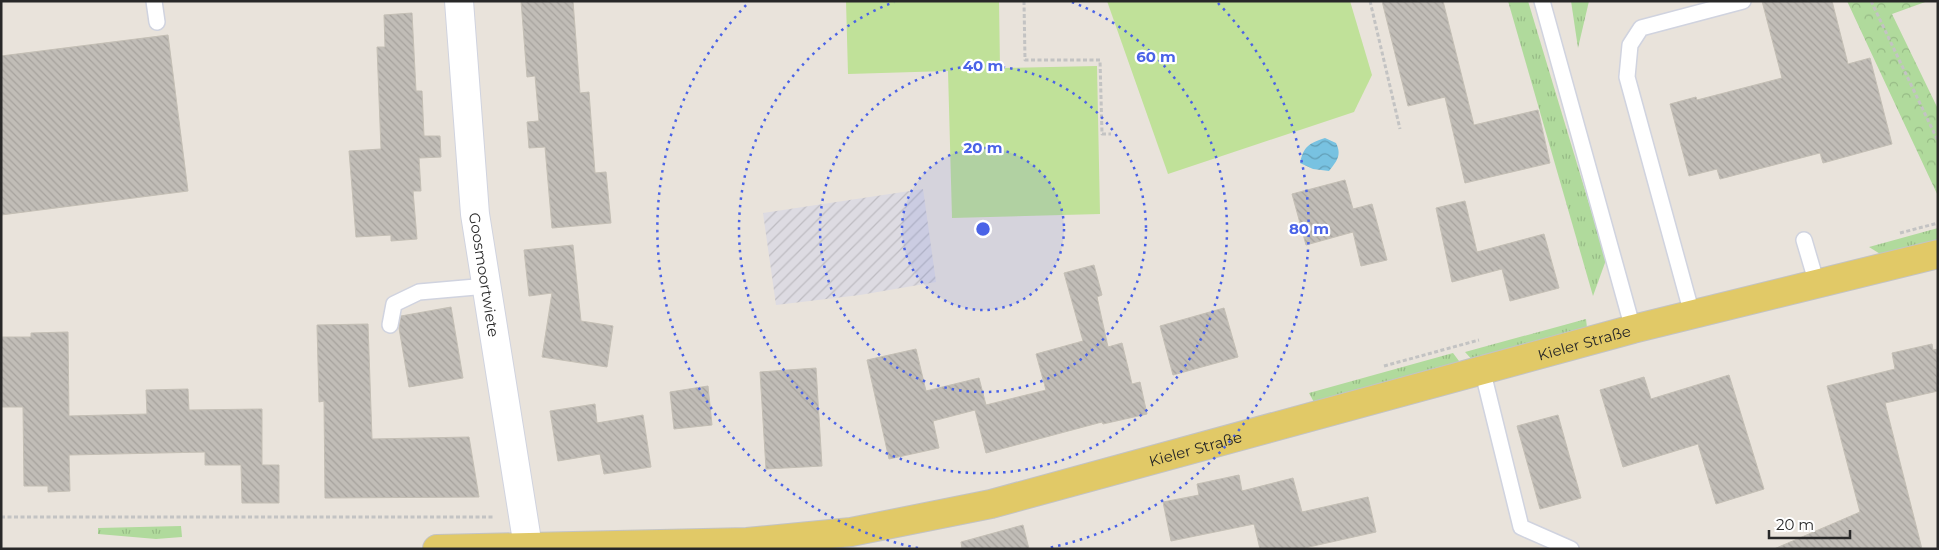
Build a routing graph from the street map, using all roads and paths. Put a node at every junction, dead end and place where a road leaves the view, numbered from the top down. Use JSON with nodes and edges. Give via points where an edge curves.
{"nodes":[{"id":1,"x":154,"y":1,"type":"edge"},
{"id":2,"x":459,"y":1,"type":"edge"},
{"id":3,"x":1024,"y":1,"type":"edge"},
{"id":4,"x":1370,"y":1,"type":"edge"},
{"id":5,"x":1542,"y":1,"type":"edge"},
{"id":6,"x":1743,"y":1,"type":"edge"},
{"id":7,"x":1871,"y":1,"type":"edge"},
{"id":8,"x":156,"y":22,"type":"dead end"},
{"id":9,"x":1400,"y":129,"type":"dead end"},
{"id":10,"x":1111,"y":134,"type":"dead end"},
{"id":11,"x":1938,"y":141,"type":"edge"},
{"id":12,"x":1938,"y":223,"type":"edge"},
{"id":13,"x":1898,"y":233,"type":"dead end"},
{"id":14,"x":1804,"y":240,"type":"dead end"},
{"id":15,"x":1938,"y":254,"type":"edge"},
{"id":16,"x":1817,"y":284,"type":"junction"},
{"id":17,"x":487,"y":286,"type":"junction"},
{"id":18,"x":1692,"y":314,"type":"junction"},
{"id":19,"x":390,"y":325,"type":"dead end"},
{"id":20,"x":1633,"y":329,"type":"junction"},
{"id":21,"x":1486,"y":338,"type":"dead end"},
{"id":22,"x":1382,"y":366,"type":"dead end"},
{"id":23,"x":1482,"y":370,"type":"junction"},
{"id":24,"x":1,"y":517,"type":"edge"},
{"id":25,"x":524,"y":517,"type":"junction"},
{"id":26,"x":528,"y":547,"type":"junction"},
{"id":27,"x":437,"y":549,"type":"edge"},
{"id":28,"x":1571,"y":549,"type":"edge"}],
"edges":[{"from":1,"to":8,"type":"lane"},
{"from":2,"to":17,"type":"street","name":"Goosmoortwiete","via":[[476,214]]},
{"from":3,"to":10,"type":"path","via":[[1025,60],[1100,60],[1102,134]]},
{"from":4,"to":9,"type":"path"},
{"from":5,"to":20,"type":"lane"},
{"from":6,"to":18,"type":"lane","via":[[1641,28],[1630,45],[1627,77]]},
{"from":7,"to":11,"type":"path"},
{"from":12,"to":13,"type":"path"},
{"from":14,"to":16,"type":"lane"},
{"from":15,"to":16,"type":"main road","name":"Kieler Straße"},
{"from":16,"to":18,"type":"main road","name":"Kieler Straße"},
{"from":17,"to":19,"type":"lane","via":[[419,292],[394,304]]},
{"from":17,"to":25,"type":"street","name":"Goosmoortwiete"},
{"from":18,"to":20,"type":"main road","name":"Kieler Straße"},
{"from":20,"to":23,"type":"main road","name":"Kieler Straße"},
{"from":21,"to":22,"type":"path"},
{"from":23,"to":26,"type":"main road","name":"Kieler Straße","via":[[1000,501],[851,532],[747,542]]},
{"from":23,"to":28,"type":"lane","via":[[1520,527]]},
{"from":24,"to":25,"type":"path"},
{"from":25,"to":26,"type":"street","name":"Goosmoortwiete"},
{"from":26,"to":27,"type":"main road","name":"Kieler Straße"}]}
